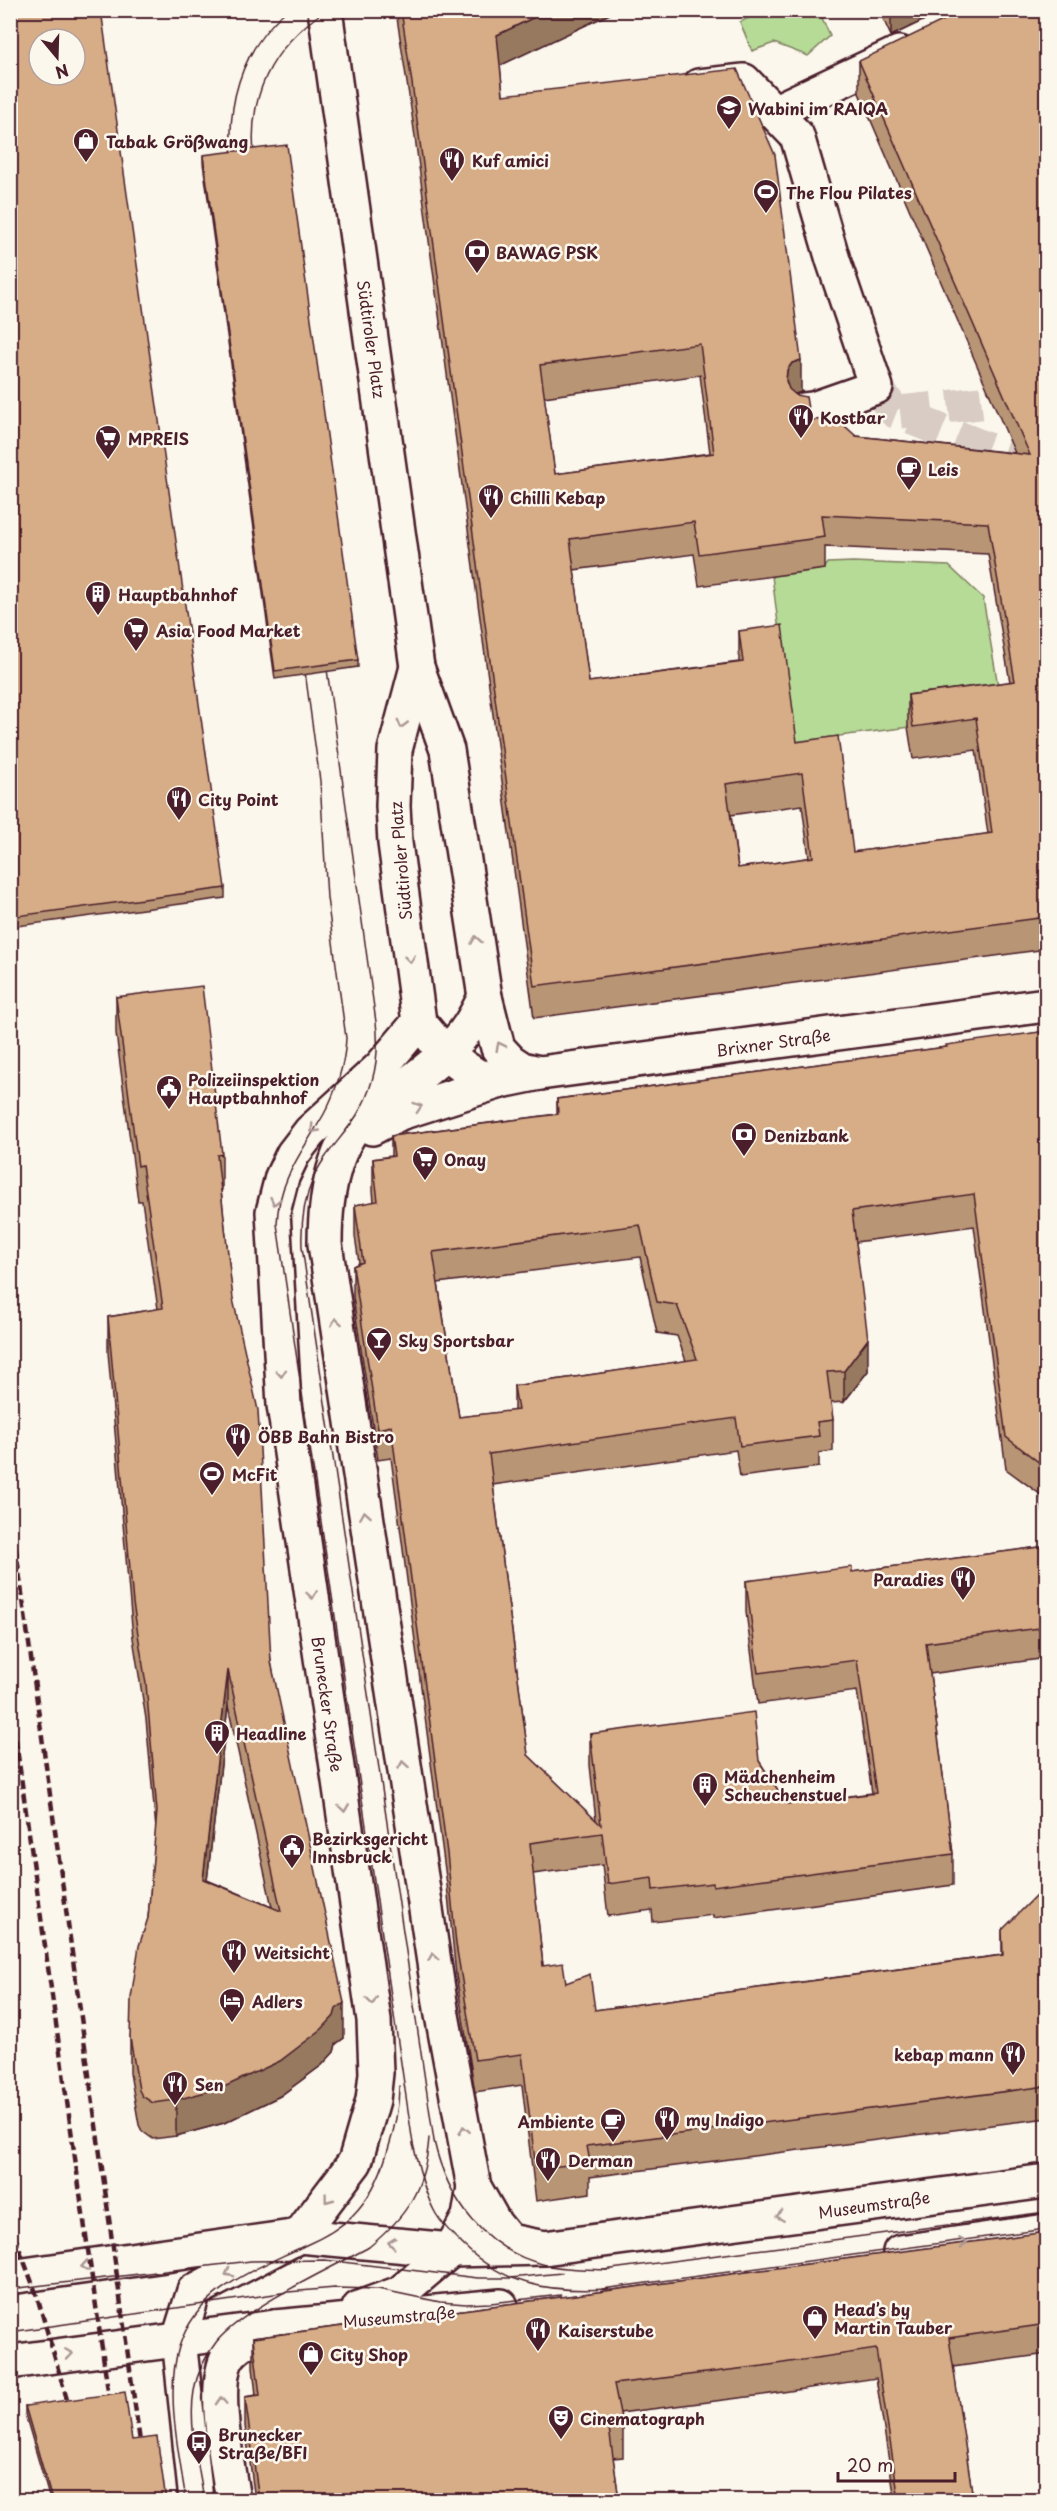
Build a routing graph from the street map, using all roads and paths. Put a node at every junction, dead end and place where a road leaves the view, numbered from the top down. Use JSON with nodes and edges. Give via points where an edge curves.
{"nodes":[{"id":1,"x":325,"y":10,"type":"edge"},
{"id":2,"x":925,"y":41,"type":"edge"},
{"id":3,"x":673,"y":89,"type":"edge"},
{"id":4,"x":774,"y":112,"type":"junction"},
{"id":5,"x":804,"y":410,"type":"edge"},
{"id":6,"x":417,"y":667,"type":"junction"},
{"id":7,"x":485,"y":998,"type":"junction"},
{"id":8,"x":1047,"y":1005,"type":"edge"},
{"id":9,"x":419,"y":1022,"type":"junction"},
{"id":10,"x":444,"y":1052,"type":"junction"},
{"id":11,"x":540,"y":1073,"type":"junction"},
{"id":12,"x":501,"y":1081,"type":"junction"},
{"id":13,"x":336,"y":1162,"type":"junction"},
{"id":14,"x":1047,"y":2181,"type":"edge"},
{"id":15,"x":474,"y":2187,"type":"junction"},
{"id":16,"x":1047,"y":2231,"type":"edge"},
{"id":17,"x":299,"y":2236,"type":"junction"},
{"id":18,"x":544,"y":2248,"type":"junction"},
{"id":19,"x":451,"y":2250,"type":"junction"},
{"id":20,"x":869,"y":2256,"type":"edge"},
{"id":21,"x":10,"y":2277,"type":"edge"},
{"id":22,"x":526,"y":2303,"type":"edge"},
{"id":23,"x":322,"y":2322,"type":"junction"},
{"id":24,"x":275,"y":2327,"type":"junction"},
{"id":25,"x":179,"y":2339,"type":"junction"},
{"id":26,"x":10,"y":2362,"type":"edge"},
{"id":27,"x":196,"y":2500,"type":"edge"},
{"id":28,"x":233,"y":2500,"type":"edge"}],
"edges":[{"from":1,"to":6,"type":"street","name":"Südtiroler Platz"},
{"from":2,"to":4,"type":"street"},
{"from":3,"to":4,"type":"street","via":[[744,81]]},
{"from":4,"to":5,"type":"street","via":[[797,136],[876,387]]},
{"from":7,"to":6,"type":"street","name":"Südtiroler Platz","one_way":true,"via":[[447,750]]},
{"from":6,"to":9,"type":"street","name":"Südtiroler Platz","one_way":true,"via":[[395,750],[393,806]]},
{"from":7,"to":10,"type":"street","via":[[468,1027]]},
{"from":11,"to":7,"type":"street","name":"Südtiroler Platz","one_way":true,"via":[[522,1069],[498,1048]]},
{"from":8,"to":11,"type":"street","name":"Brixner Straße"},
{"from":9,"to":10,"type":"street"},
{"from":9,"to":17,"type":"street","name":"Brunecker Straße","one_way":true,"via":[[380,1068],[324,1119],[293,1154],[273,1212],[284,1405],[370,1991],[376,2064],[373,2100],[356,2162]]},
{"from":10,"to":12,"type":"street","via":[[477,1076]]},
{"from":10,"to":13,"type":"street","via":[[368,1112],[352,1130]]},
{"from":11,"to":12,"type":"street","name":"Brixner Straße"},
{"from":13,"to":12,"type":"street","one_way":true,"via":[[356,1140],[392,1117]]},
{"from":15,"to":13,"type":"street","one_way":true,"via":[[442,2015],[329,1277],[325,1221]]},
{"from":14,"to":18,"type":"street","name":"Museumstraße","one_way":true},
{"from":15,"to":18,"type":"street","via":[[509,2241]]},
{"from":15,"to":19,"type":"street","via":[[469,2217]]},
{"from":20,"to":16,"type":"street","one_way":true},
{"from":19,"to":17,"type":"street","name":"Museumstraße","one_way":true},
{"from":17,"to":21,"type":"street","name":"Museumstraße","one_way":true},
{"from":17,"to":25,"type":"street","one_way":true,"via":[[194,2291]]},
{"from":18,"to":19,"type":"street","name":"Museumstraße"},
{"from":19,"to":23,"type":"street","name":"Museumstraße","via":[[400,2293]]},
{"from":22,"to":23,"type":"street","name":"Museumstraße"},
{"from":23,"to":24,"type":"street","name":"Museumstraße"},
{"from":24,"to":25,"type":"street","name":"Museumstraße"},
{"from":28,"to":24,"type":"street","one_way":true,"via":[[223,2427],[221,2373],[240,2345]]},
{"from":26,"to":25,"type":"street","name":"Museumstraße","one_way":true},
{"from":25,"to":27,"type":"street"}]}
